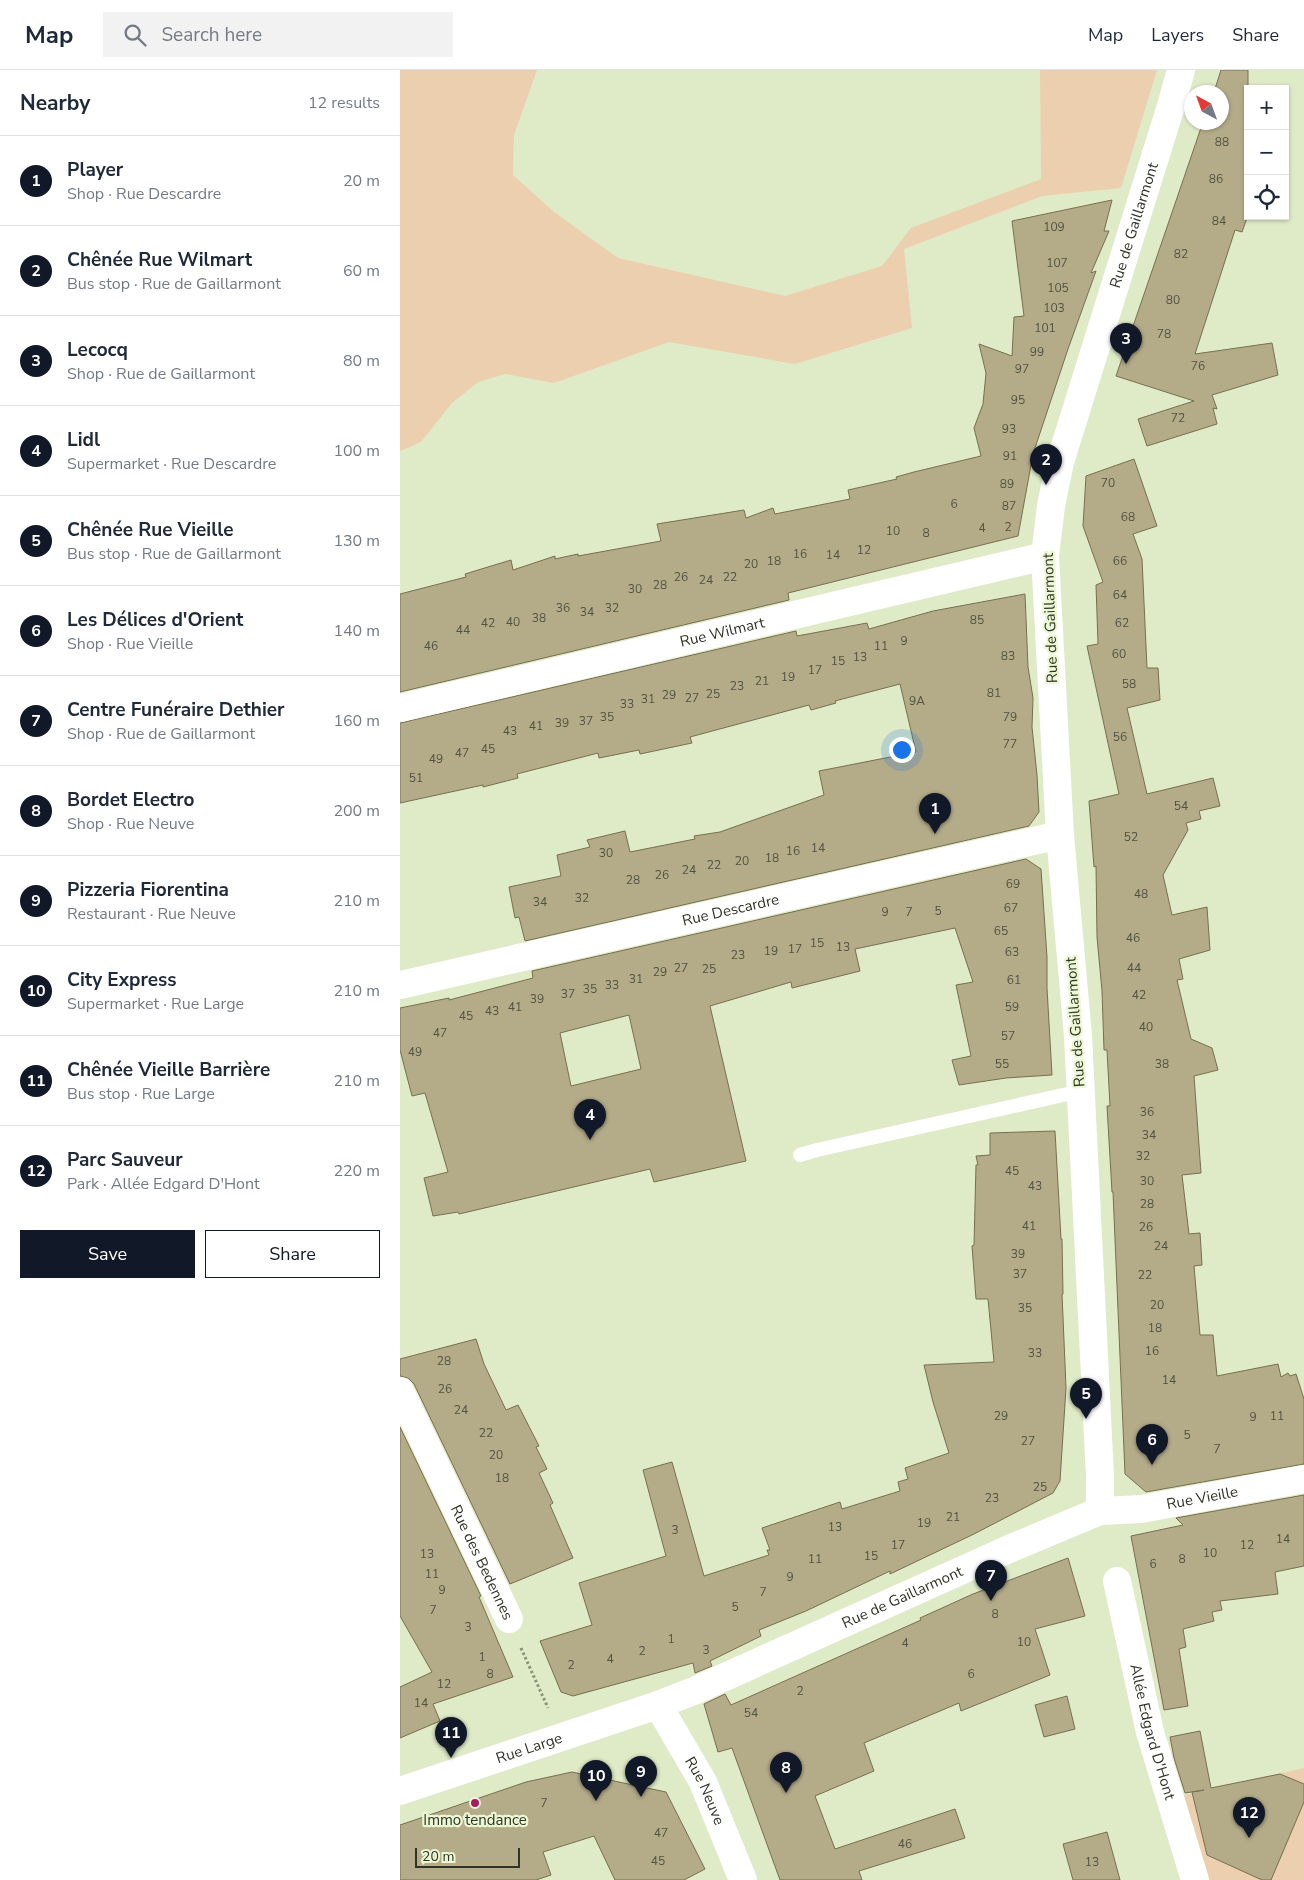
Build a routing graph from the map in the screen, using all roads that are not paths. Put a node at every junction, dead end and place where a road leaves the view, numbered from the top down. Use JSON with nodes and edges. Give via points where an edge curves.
{"nodes":[{"id":1,"x":1181,"y":70,"type":"edge"},
{"id":2,"x":1045,"y":556,"type":"junction"},
{"id":3,"x":400,"y":708,"type":"edge"},
{"id":4,"x":1060,"y":835,"type":"junction"},
{"id":5,"x":400,"y":984,"type":"edge"},
{"id":6,"x":1081,"y":1091,"type":"junction"},
{"id":7,"x":800,"y":1155,"type":"dead end"},
{"id":8,"x":400,"y":1391,"type":"edge"},
{"id":9,"x":1304,"y":1479,"type":"edge"},
{"id":10,"x":1100,"y":1511,"type":"junction"},
{"id":11,"x":1117,"y":1581,"type":"dead end"},
{"id":12,"x":509,"y":1619,"type":"road end"},
{"id":13,"x":658,"y":1706,"type":"junction"},
{"id":14,"x":400,"y":1791,"type":"edge"},
{"id":15,"x":743,"y":1880,"type":"edge"},
{"id":16,"x":1195,"y":1880,"type":"edge"}],
"edges":[{"from":1,"to":2,"type":"street","name":"Rue de Gaillarmont","via":[[1060,462]]},
{"from":2,"to":3,"type":"street","name":"Rue Wilmart"},
{"from":2,"to":4,"type":"street","name":"Rue de Gaillarmont"},
{"from":4,"to":5,"type":"street","name":"Rue Descardre"},
{"from":4,"to":6,"type":"street","name":"Rue de Gaillarmont"},
{"from":6,"to":7,"type":"lane"},
{"from":6,"to":10,"type":"street","name":"Rue de Gaillarmont"},
{"from":8,"to":12,"type":"street","name":"Rue des Bedennes"},
{"from":9,"to":10,"type":"street","name":"Rue Vieille","via":[[1141,1510]]},
{"from":10,"to":13,"type":"street","name":"Rue de Gaillarmont"},
{"from":11,"to":16,"type":"street","name":"Allée Edgard D'Hont","via":[[1150,1732]]},
{"from":13,"to":14,"type":"street","name":"Rue Large"},
{"from":13,"to":15,"type":"street","name":"Rue Neuve","via":[[703,1782]]}]}
